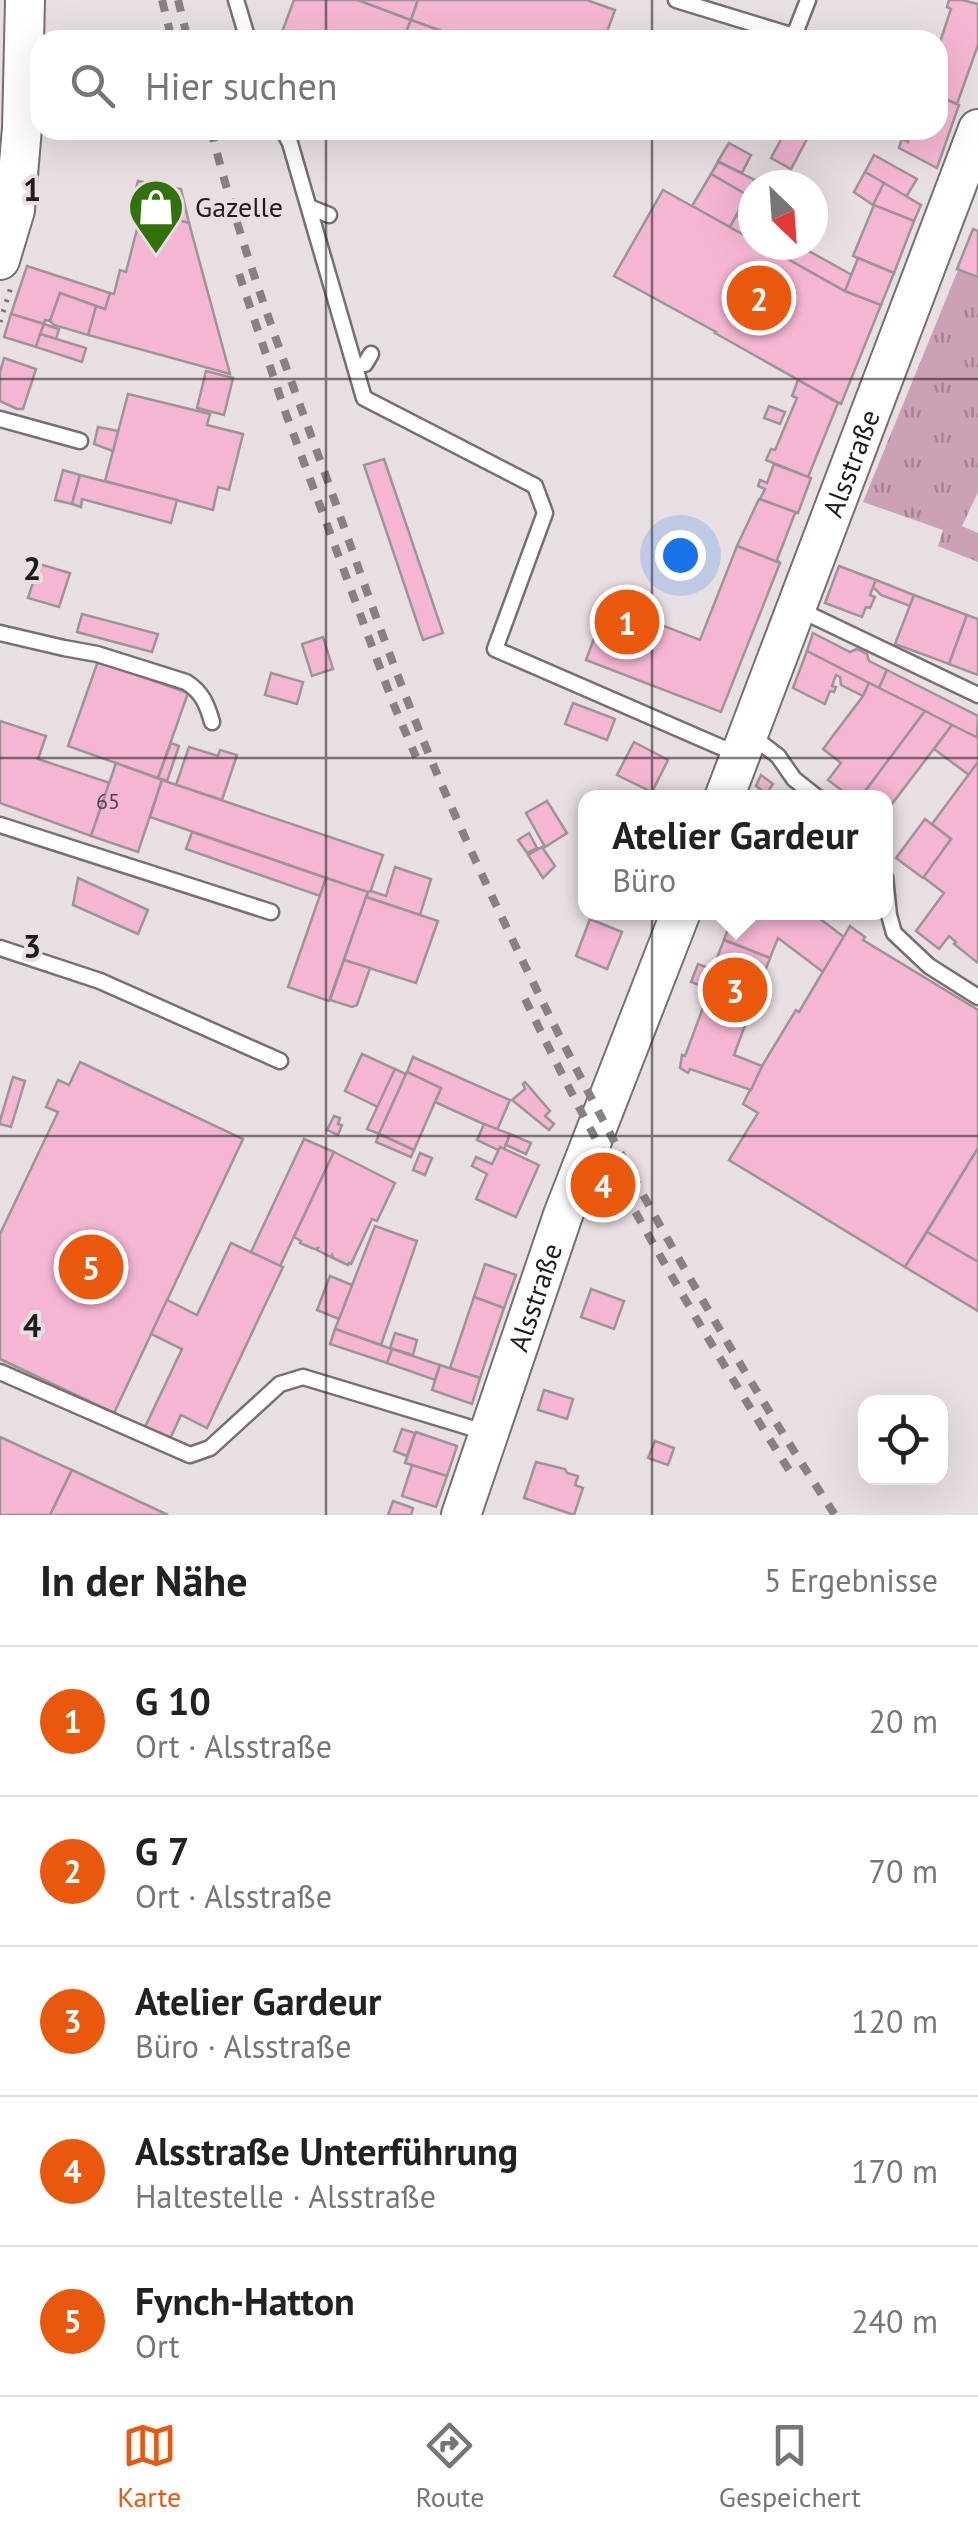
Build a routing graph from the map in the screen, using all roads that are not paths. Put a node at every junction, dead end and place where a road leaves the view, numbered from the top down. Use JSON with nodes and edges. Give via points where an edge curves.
{"nodes":[{"id":1,"x":25,"y":0,"type":"edge"},
{"id":2,"x":236,"y":0,"type":"edge"},
{"id":3,"x":676,"y":0,"type":"edge"},
{"id":4,"x":808,"y":0,"type":"edge"},
{"id":5,"x":245,"y":30,"type":"edge"},
{"id":6,"x":774,"y":30,"type":"edge"},
{"id":7,"x":796,"y":30,"type":"edge"},
{"id":8,"x":978,"y":128,"type":"edge"},
{"id":9,"x":288,"y":140,"type":"edge"},
{"id":10,"x":309,"y":207,"type":"junction"},
{"id":11,"x":329,"y":215,"type":"dead end"},
{"id":12,"x":0,"y":260,"type":"edge"},
{"id":13,"x":0,"y":418,"type":"edge"},
{"id":14,"x":80,"y":441,"type":"dead end"},
{"id":15,"x":796,"y":608,"type":"junction"},
{"id":16,"x":0,"y":633,"type":"edge"},
{"id":17,"x":978,"y":695,"type":"edge"},
{"id":18,"x":212,"y":722,"type":"dead end"},
{"id":19,"x":744,"y":744,"type":"junction"},
{"id":20,"x":727,"y":790,"type":"edge"},
{"id":21,"x":808,"y":790,"type":"edge"},
{"id":22,"x":0,"y":825,"type":"edge"},
{"id":23,"x":271,"y":912,"type":"dead end"},
{"id":24,"x":678,"y":920,"type":"edge"},
{"id":25,"x":890,"y":920,"type":"edge"},
{"id":26,"x":0,"y":948,"type":"edge"},
{"id":27,"x":978,"y":996,"type":"edge"},
{"id":28,"x":280,"y":1061,"type":"dead end"},
{"id":29,"x":0,"y":1372,"type":"edge"},
{"id":30,"x":489,"y":1433,"type":"junction"},
{"id":31,"x":461,"y":1515,"type":"edge"}],
"edges":[{"from":1,"to":12,"type":"street","via":[[15,210]]},
{"from":2,"to":5,"type":"lane"},
{"from":3,"to":6,"type":"lane"},
{"from":4,"to":7,"type":"lane"},
{"from":8,"to":15,"type":"street","name":"Alsstraße"},
{"from":9,"to":10,"type":"lane"},
{"from":10,"to":11,"type":"lane"},
{"from":10,"to":19,"type":"lane","via":[[364,398],[534,486],[545,513],[495,649]]},
{"from":13,"to":14,"type":"lane"},
{"from":15,"to":17,"type":"lane"},
{"from":15,"to":19,"type":"street","name":"Alsstraße"},
{"from":16,"to":18,"type":"lane","via":[[186,682],[206,702]]},
{"from":19,"to":20,"type":"street","name":"Alsstraße"},
{"from":19,"to":21,"type":"lane","via":[[778,756]]},
{"from":22,"to":23,"type":"lane"},
{"from":24,"to":30,"type":"street","name":"Alsstraße","via":[[563,1216]]},
{"from":25,"to":27,"type":"lane","via":[[929,966]]},
{"from":26,"to":28,"type":"lane","via":[[100,981]]},
{"from":29,"to":30,"type":"lane","via":[[190,1455],[210,1448],[280,1384],[303,1377]]},
{"from":30,"to":31,"type":"street","name":"Alsstraße"}]}
